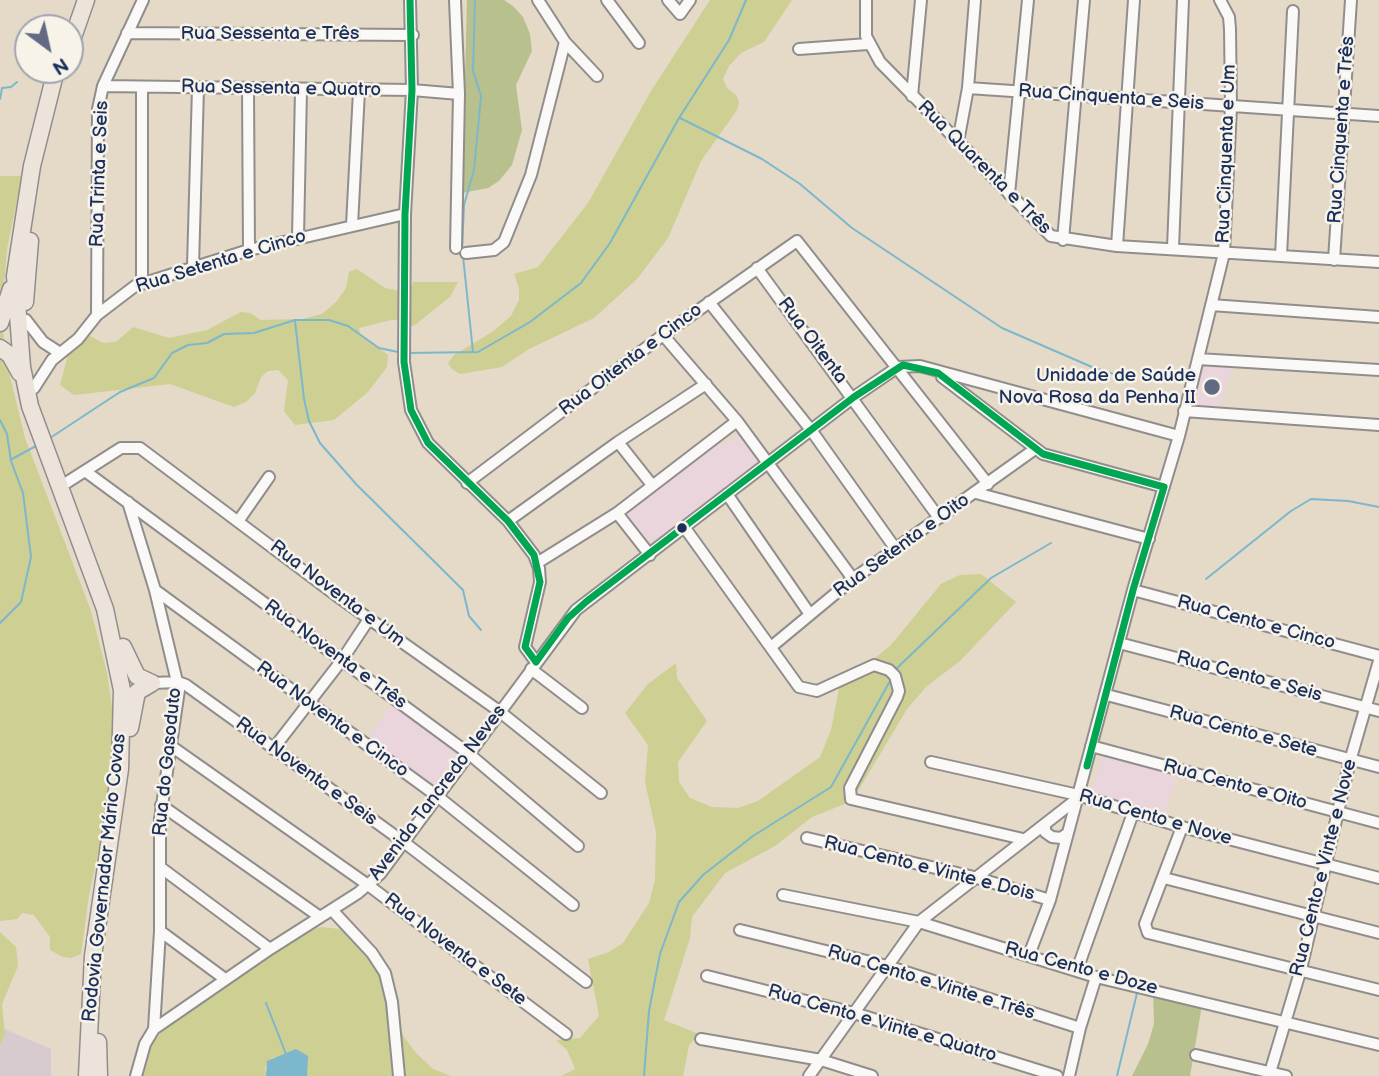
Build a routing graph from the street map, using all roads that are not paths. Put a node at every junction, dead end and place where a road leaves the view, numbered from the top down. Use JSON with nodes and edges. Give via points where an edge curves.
{"nodes":[{"id":1,"x":143,"y":0,"type":"edge"},
{"id":2,"x":410,"y":0,"type":"edge"},
{"id":3,"x":455,"y":0,"type":"edge"},
{"id":4,"x":555,"y":0,"type":"edge"},
{"id":5,"x":607,"y":0,"type":"edge"},
{"id":6,"x":668,"y":0,"type":"edge"},
{"id":7,"x":690,"y":0,"type":"edge"},
{"id":8,"x":866,"y":0,"type":"edge"},
{"id":9,"x":921,"y":0,"type":"edge"},
{"id":10,"x":975,"y":0,"type":"edge"},
{"id":11,"x":1028,"y":0,"type":"edge"},
{"id":12,"x":1084,"y":0,"type":"edge"},
{"id":13,"x":1134,"y":0,"type":"edge"},
{"id":14,"x":1183,"y":0,"type":"edge"},
{"id":15,"x":1220,"y":0,"type":"edge"},
{"id":16,"x":1351,"y":0,"type":"edge"},
{"id":17,"x":542,"y":4,"type":"edge"},
{"id":18,"x":1293,"y":11,"type":"dead end"},
{"id":19,"x":127,"y":33,"type":"junction"},
{"id":20,"x":413,"y":35,"type":"junction"},
{"id":21,"x":565,"y":42,"type":"junction"},
{"id":22,"x":639,"y":43,"type":"dead end"},
{"id":23,"x":868,"y":44,"type":"junction"},
{"id":24,"x":799,"y":49,"type":"dead end"},
{"id":25,"x":597,"y":76,"type":"dead end"},
{"id":26,"x":52,"y":84,"type":"edge"},
{"id":27,"x":60,"y":84,"type":"edge"},
{"id":28,"x":103,"y":86,"type":"junction"},
{"id":29,"x":142,"y":87,"type":"junction"},
{"id":30,"x":198,"y":88,"type":"junction"},
{"id":31,"x":968,"y":88,"type":"junction"},
{"id":32,"x":248,"y":89,"type":"junction"},
{"id":33,"x":301,"y":90,"type":"junction"},
{"id":34,"x":359,"y":90,"type":"junction"},
{"id":35,"x":412,"y":90,"type":"junction"},
{"id":36,"x":1021,"y":91,"type":"junction"},
{"id":37,"x":459,"y":94,"type":"junction"},
{"id":38,"x":1075,"y":95,"type":"junction"},
{"id":39,"x":912,"y":96,"type":"junction"},
{"id":40,"x":1128,"y":99,"type":"junction"},
{"id":41,"x":1178,"y":103,"type":"junction"},
{"id":42,"x":1231,"y":107,"type":"junction"},
{"id":43,"x":1287,"y":110,"type":"junction"},
{"id":44,"x":1343,"y":113,"type":"junction"},
{"id":45,"x":1379,"y":116,"type":"edge"},
{"id":46,"x":958,"y":142,"type":"junction"},
{"id":47,"x":1009,"y":194,"type":"junction"},
{"id":48,"x":405,"y":214,"type":"junction"},
{"id":49,"x":352,"y":225,"type":"junction"},
{"id":50,"x":298,"y":237,"type":"junction"},
{"id":51,"x":1063,"y":240,"type":"junction"},
{"id":52,"x":1117,"y":246,"type":"junction"},
{"id":53,"x":1173,"y":248,"type":"junction"},
{"id":54,"x":249,"y":250,"type":"junction"},
{"id":55,"x":1224,"y":253,"type":"junction"},
{"id":56,"x":1281,"y":256,"type":"junction"},
{"id":57,"x":1334,"y":260,"type":"junction"},
{"id":58,"x":1379,"y":262,"type":"edge"},
{"id":59,"x":193,"y":266,"type":"junction"},
{"id":60,"x":757,"y":268,"type":"junction"},
{"id":61,"x":15,"y":276,"type":"junction"},
{"id":62,"x":142,"y":283,"type":"junction"},
{"id":63,"x":709,"y":302,"type":"junction"},
{"id":64,"x":1211,"y":305,"type":"junction"},
{"id":65,"x":97,"y":315,"type":"junction"},
{"id":66,"x":1379,"y":317,"type":"edge"},
{"id":67,"x":26,"y":320,"type":"junction"},
{"id":68,"x":0,"y":323,"type":"edge"},
{"id":69,"x":663,"y":335,"type":"junction"},
{"id":70,"x":0,"y":348,"type":"edge"},
{"id":71,"x":60,"y":353,"type":"junction"},
{"id":72,"x":1198,"y":359,"type":"junction"},
{"id":73,"x":898,"y":367,"type":"junction"},
{"id":74,"x":1379,"y":370,"type":"edge"},
{"id":75,"x":938,"y":373,"type":"junction"},
{"id":76,"x":706,"y":384,"type":"junction"},
{"id":77,"x":29,"y":385,"type":"junction"},
{"id":78,"x":854,"y":397,"type":"junction"},
{"id":79,"x":1184,"y":411,"type":"junction"},
{"id":80,"x":737,"y":421,"type":"junction"},
{"id":81,"x":1379,"y":425,"type":"edge"},
{"id":82,"x":811,"y":430,"type":"junction"},
{"id":83,"x":1179,"y":436,"type":"junction"},
{"id":84,"x":618,"y":442,"type":"junction"},
{"id":85,"x":1035,"y":449,"type":"junction"},
{"id":86,"x":769,"y":464,"type":"junction"},
{"id":87,"x":85,"y":471,"type":"junction"},
{"id":88,"x":269,"y":477,"type":"dead end"},
{"id":89,"x":66,"y":483,"type":"junction"},
{"id":90,"x":467,"y":483,"type":"junction"},
{"id":91,"x":988,"y":484,"type":"junction"},
{"id":92,"x":652,"y":485,"type":"junction"},
{"id":93,"x":1164,"y":487,"type":"junction"},
{"id":94,"x":976,"y":493,"type":"junction"},
{"id":95,"x":727,"y":494,"type":"junction"},
{"id":96,"x":128,"y":502,"type":"junction"},
{"id":97,"x":617,"y":513,"type":"junction"},
{"id":98,"x":939,"y":518,"type":"junction"},
{"id":99,"x":239,"y":520,"type":"junction"},
{"id":100,"x":508,"y":521,"type":"junction"},
{"id":101,"x":685,"y":528,"type":"junction"},
{"id":102,"x":1149,"y":539,"type":"junction"},
{"id":103,"x":895,"y":548,"type":"junction"},
{"id":104,"x":650,"y":555,"type":"junction"},
{"id":105,"x":537,"y":563,"type":"junction"},
{"id":106,"x":853,"y":579,"type":"junction"},
{"id":107,"x":155,"y":590,"type":"junction"},
{"id":108,"x":1133,"y":590,"type":"junction"},
{"id":109,"x":808,"y":613,"type":"junction"},
{"id":110,"x":369,"y":619,"type":"junction"},
{"id":111,"x":1119,"y":643,"type":"junction"},
{"id":112,"x":123,"y":647,"type":"junction"},
{"id":113,"x":771,"y":647,"type":"junction"},
{"id":114,"x":1379,"y":658,"type":"edge"},
{"id":115,"x":342,"y":660,"type":"junction"},
{"id":116,"x":533,"y":665,"type":"junction"},
{"id":117,"x":178,"y":682,"type":"junction"},
{"id":118,"x":152,"y":683,"type":"junction"},
{"id":119,"x":1107,"y":695,"type":"junction"},
{"id":120,"x":308,"y":705,"type":"junction"},
{"id":121,"x":582,"y":708,"type":"dead end"},
{"id":122,"x":1366,"y":708,"type":"junction"},
{"id":123,"x":1379,"y":711,"type":"edge"},
{"id":124,"x":499,"y":712,"type":"junction"},
{"id":125,"x":130,"y":731,"type":"junction"},
{"id":126,"x":171,"y":746,"type":"junction"},
{"id":127,"x":1091,"y":746,"type":"junction"},
{"id":128,"x":273,"y":749,"type":"junction"},
{"id":129,"x":468,"y":753,"type":"junction"},
{"id":130,"x":1350,"y":761,"type":"junction"},
{"id":131,"x":931,"y":762,"type":"dead end"},
{"id":132,"x":1379,"y":767,"type":"edge"},
{"id":133,"x":601,"y":793,"type":"dead end"},
{"id":134,"x":438,"y":796,"type":"junction"},
{"id":135,"x":1078,"y":797,"type":"junction"},
{"id":136,"x":161,"y":805,"type":"junction"},
{"id":137,"x":1338,"y":812,"type":"junction"},
{"id":138,"x":1133,"y":813,"type":"junction"},
{"id":139,"x":1379,"y":823,"type":"edge"},
{"id":140,"x":1045,"y":824,"type":"junction"},
{"id":141,"x":1182,"y":827,"type":"junction"},
{"id":142,"x":1068,"y":833,"type":"junction"},
{"id":143,"x":807,"y":838,"type":"dead end"},
{"id":144,"x":1023,"y":839,"type":"junction"},
{"id":145,"x":405,"y":843,"type":"junction"},
{"id":146,"x":578,"y":846,"type":"dead end"},
{"id":147,"x":1325,"y":865,"type":"junction"},
{"id":148,"x":160,"y":867,"type":"junction"},
{"id":149,"x":974,"y":877,"type":"junction"},
{"id":150,"x":1164,"y":878,"type":"junction"},
{"id":151,"x":1379,"y":878,"type":"edge"},
{"id":152,"x":368,"y":885,"type":"junction"},
{"id":153,"x":783,"y":895,"type":"dead end"},
{"id":154,"x":1050,"y":900,"type":"junction"},
{"id":155,"x":573,"y":905,"type":"dead end"},
{"id":156,"x":332,"y":910,"type":"junction"},
{"id":157,"x":1314,"y":916,"type":"junction"},
{"id":158,"x":320,"y":917,"type":"junction"},
{"id":159,"x":919,"y":922,"type":"junction"},
{"id":160,"x":740,"y":930,"type":"dead end"},
{"id":161,"x":160,"y":931,"type":"junction"},
{"id":162,"x":1379,"y":933,"type":"edge"},
{"id":163,"x":270,"y":949,"type":"junction"},
{"id":164,"x":1029,"y":955,"type":"junction"},
{"id":165,"x":887,"y":965,"type":"junction"},
{"id":166,"x":1301,"y":969,"type":"junction"},
{"id":167,"x":1077,"y":970,"type":"junction"},
{"id":168,"x":707,"y":976,"type":"dead end"},
{"id":169,"x":1097,"y":977,"type":"junction"},
{"id":170,"x":225,"y":979,"type":"junction"},
{"id":171,"x":586,"y":982,"type":"dead end"},
{"id":172,"x":1379,"y":990,"type":"edge"},
{"id":173,"x":854,"y":1013,"type":"junction"},
{"id":174,"x":1284,"y":1021,"type":"junction"},
{"id":175,"x":1080,"y":1028,"type":"junction"},
{"id":176,"x":154,"y":1029,"type":"junction"},
{"id":177,"x":566,"y":1034,"type":"dead end"},
{"id":178,"x":701,"y":1039,"type":"dead end"},
{"id":179,"x":1379,"y":1045,"type":"edge"},
{"id":180,"x":1196,"y":1055,"type":"dead end"},
{"id":181,"x":821,"y":1060,"type":"junction"},
{"id":182,"x":1270,"y":1074,"type":"edge"},
{"id":183,"x":87,"y":1076,"type":"edge"},
{"id":184,"x":99,"y":1076,"type":"edge"},
{"id":185,"x":136,"y":1076,"type":"edge"},
{"id":186,"x":399,"y":1076,"type":"edge"},
{"id":187,"x":809,"y":1076,"type":"edge"},
{"id":188,"x":872,"y":1076,"type":"edge"},
{"id":189,"x":1057,"y":1076,"type":"edge"},
{"id":190,"x":1069,"y":1076,"type":"edge"},
{"id":191,"x":1286,"y":1076,"type":"edge"}],
"edges":[{"from":1,"to":19,"type":"street","name":"Rua Trinta e Seis"},
{"from":2,"to":20,"type":"street"},
{"from":3,"to":37,"type":"street"},
{"from":4,"to":17,"type":"street"},
{"from":5,"to":22,"type":"street"},
{"from":6,"to":7,"type":"street","via":[[680,14]]},
{"from":8,"to":23,"type":"street"},
{"from":9,"to":39,"type":"street"},
{"from":10,"to":31,"type":"street"},
{"from":11,"to":36,"type":"street"},
{"from":12,"to":38,"type":"street"},
{"from":13,"to":40,"type":"street"},
{"from":14,"to":41,"type":"street"},
{"from":15,"to":42,"type":"street","name":"Rua Cinquenta e Um","via":[[1228,17]]},
{"from":16,"to":44,"type":"street","name":"Rua Cinquenta e Três"},
{"from":17,"to":21,"type":"street"},
{"from":18,"to":43,"type":"street"},
{"from":19,"to":20,"type":"street","name":"Rua Sessenta e Três"},
{"from":19,"to":28,"type":"street","name":"Rua Trinta e Seis"},
{"from":20,"to":35,"type":"street"},
{"from":21,"to":25,"type":"street"},
{"from":21,"to":37,"type":"street","via":[[531,175],[504,243],[494,250],[461,250]]},
{"from":23,"to":24,"type":"street"},
{"from":23,"to":39,"type":"street","name":"Rua Quarenta e Três"},
{"from":26,"to":61,"type":"highway","name":"Rodovia Governador Mário Covas","via":[[32,166]]},
{"from":27,"to":67,"type":"highway","name":"Rodovia Governador Mário Covas","via":[[32,223]]},
{"from":28,"to":29,"type":"street","name":"Rua Sessenta e Quatro"},
{"from":28,"to":65,"type":"street","name":"Rua Trinta e Seis","via":[[98,118]]},
{"from":29,"to":30,"type":"street","name":"Rua Sessenta e Quatro"},
{"from":29,"to":62,"type":"street"},
{"from":30,"to":32,"type":"street","name":"Rua Sessenta e Quatro"},
{"from":30,"to":59,"type":"street"},
{"from":31,"to":36,"type":"street","name":"Rua Cinquenta e Seis"},
{"from":31,"to":46,"type":"street"},
{"from":32,"to":33,"type":"street","name":"Rua Sessenta e Quatro"},
{"from":32,"to":54,"type":"street"},
{"from":33,"to":34,"type":"street","name":"Rua Sessenta e Quatro"},
{"from":33,"to":50,"type":"street"},
{"from":34,"to":35,"type":"street","name":"Rua Sessenta e Quatro"},
{"from":34,"to":49,"type":"street"},
{"from":35,"to":37,"type":"street","name":"Rua Sessenta e Quatro"},
{"from":35,"to":48,"type":"street"},
{"from":36,"to":38,"type":"street","name":"Rua Cinquenta e Seis"},
{"from":36,"to":47,"type":"street"},
{"from":38,"to":40,"type":"street","name":"Rua Cinquenta e Seis"},
{"from":38,"to":51,"type":"street"},
{"from":39,"to":46,"type":"street","name":"Rua Quarenta e Três"},
{"from":40,"to":41,"type":"street","name":"Rua Cinquenta e Seis"},
{"from":40,"to":52,"type":"street"},
{"from":41,"to":42,"type":"street","name":"Rua Cinquenta e Seis"},
{"from":41,"to":53,"type":"street"},
{"from":42,"to":43,"type":"street","name":"Rua Cinquenta e Seis"},
{"from":42,"to":55,"type":"street","name":"Rua Cinquenta e Um"},
{"from":43,"to":44,"type":"street","name":"Rua Cinquenta e Seis"},
{"from":43,"to":56,"type":"street"},
{"from":44,"to":45,"type":"street","name":"Rua Cinquenta e Seis"},
{"from":44,"to":57,"type":"street","name":"Rua Cinquenta e Três"},
{"from":46,"to":47,"type":"street","name":"Rua Quarenta e Três"},
{"from":47,"to":51,"type":"street","name":"Rua Quarenta e Três","via":[[1046,232]]},
{"from":48,"to":49,"type":"street","name":"Rua Setenta e Cinco"},
{"from":48,"to":90,"type":"street","via":[[404,362],[411,410],[428,443]]},
{"from":49,"to":50,"type":"street","name":"Rua Setenta e Cinco"},
{"from":50,"to":54,"type":"street","name":"Rua Setenta e Cinco"},
{"from":51,"to":52,"type":"street","name":"Rua Quarenta e Três"},
{"from":52,"to":53,"type":"street","name":"Rua Quarenta e Três"},
{"from":53,"to":55,"type":"street","name":"Rua Quarenta e Três"},
{"from":54,"to":59,"type":"street","name":"Rua Setenta e Cinco"},
{"from":55,"to":56,"type":"street","name":"Rua Quarenta e Três"},
{"from":55,"to":64,"type":"street","name":"Rua Cinquenta e Um"},
{"from":56,"to":57,"type":"street","name":"Rua Quarenta e Três"},
{"from":57,"to":58,"type":"street","name":"Rua Quarenta e Três"},
{"from":59,"to":62,"type":"street","name":"Rua Setenta e Cinco"},
{"from":60,"to":63,"type":"street","name":"Rua Oitenta e Cinco"},
{"from":60,"to":73,"type":"street","name":"Rua Oitenta e Cinco","via":[[797,240]]},
{"from":60,"to":78,"type":"street","name":"Rua Oitenta"},
{"from":61,"to":68,"type":"highway"},
{"from":61,"to":77,"type":"highway","name":"Rodovia Governador Mário Covas"},
{"from":62,"to":65,"type":"street","name":"Rua Setenta e Cinco"},
{"from":63,"to":69,"type":"street","name":"Rua Oitenta e Cinco"},
{"from":63,"to":82,"type":"street"},
{"from":64,"to":66,"type":"street"},
{"from":64,"to":72,"type":"street","name":"Rua Cinquenta e Um"},
{"from":65,"to":71,"type":"street","name":"Rua Setenta e Cinco"},
{"from":67,"to":71,"type":"street","via":[[50,349]]},
{"from":67,"to":77,"type":"highway","name":"Rodovia Governador Mário Covas"},
{"from":69,"to":76,"type":"street"},
{"from":69,"to":90,"type":"street","name":"Rua Oitenta e Cinco"},
{"from":70,"to":77,"type":"highway"},
{"from":71,"to":77,"type":"street","name":"Rua Setenta e Cinco"},
{"from":72,"to":74,"type":"street"},
{"from":72,"to":79,"type":"street","name":"Rua Cinquenta e Um"},
{"from":73,"to":75,"type":"street"},
{"from":73,"to":78,"type":"street","name":"Avenida Tancredo Neves"},
{"from":73,"to":91,"type":"street"},
{"from":75,"to":83,"type":"street"},
{"from":75,"to":85,"type":"street"},
{"from":76,"to":80,"type":"street"},
{"from":76,"to":84,"type":"street"},
{"from":77,"to":89,"type":"highway","name":"Rodovia Governador Mário Covas"},
{"from":77,"to":183,"type":"highway","name":"Rodovia Governador Mário Covas","via":[[38,432],[105,609],[122,690],[120,769],[93,956]]},
{"from":78,"to":82,"type":"street","name":"Avenida Tancredo Neves"},
{"from":78,"to":98,"type":"street","name":"Rua Oitenta"},
{"from":79,"to":81,"type":"street"},
{"from":79,"to":83,"type":"street","name":"Rua Cinquenta e Um"},
{"from":80,"to":86,"type":"street"},
{"from":80,"to":92,"type":"street"},
{"from":82,"to":86,"type":"street","name":"Avenida Tancredo Neves"},
{"from":82,"to":103,"type":"street"},
{"from":83,"to":93,"type":"street","name":"Rua Cinquenta e Um"},
{"from":84,"to":92,"type":"street"},
{"from":84,"to":100,"type":"street"},
{"from":85,"to":91,"type":"street","name":"Rua Setenta e Oito"},
{"from":85,"to":93,"type":"street","via":[[1052,458]]},
{"from":86,"to":95,"type":"street","name":"Avenida Tancredo Neves"},
{"from":86,"to":106,"type":"street"},
{"from":87,"to":89,"type":"street","name":"Rua Noventa e Um"},
{"from":87,"to":96,"type":"street","name":"Rua Noventa e Três"},
{"from":87,"to":99,"type":"street","name":"Rua Noventa e Um","via":[[121,448],[140,448]]},
{"from":88,"to":99,"type":"street"},
{"from":89,"to":112,"type":"highway","name":"Rodovia Governador Mário Covas","via":[[109,595]]},
{"from":90,"to":100,"type":"street"},
{"from":91,"to":94,"type":"street","name":"Rua Setenta e Oito"},
{"from":92,"to":97,"type":"street"},
{"from":93,"to":102,"type":"street","name":"Rua Cinquenta e Um"},
{"from":94,"to":98,"type":"street","name":"Rua Setenta e Oito"},
{"from":94,"to":102,"type":"street"},
{"from":95,"to":101,"type":"street","name":"Avenida Tancredo Neves"},
{"from":95,"to":109,"type":"street"},
{"from":96,"to":107,"type":"street","name":"Rua do Gasoduto"},
{"from":96,"to":115,"type":"street","name":"Rua Noventa e Três"},
{"from":97,"to":104,"type":"street"},
{"from":97,"to":105,"type":"street"},
{"from":98,"to":103,"type":"street","name":"Rua Setenta e Oito"},
{"from":99,"to":110,"type":"street","name":"Rua Noventa e Um"},
{"from":100,"to":105,"type":"street"},
{"from":101,"to":104,"type":"street","name":"Avenida Tancredo Neves"},
{"from":101,"to":113,"type":"street"},
{"from":102,"to":108,"type":"street","name":"Rua Cinquenta e Um"},
{"from":103,"to":106,"type":"street","name":"Rua Setenta e Oito"},
{"from":104,"to":116,"type":"street","name":"Avenida Tancredo Neves","via":[[576,610]]},
{"from":105,"to":116,"type":"street","via":[[540,582],[525,647]]},
{"from":106,"to":109,"type":"street","name":"Rua Setenta e Oito"},
{"from":107,"to":117,"type":"street","name":"Rua do Gasoduto"},
{"from":107,"to":120,"type":"street","name":"Rua Noventa e Cinco"},
{"from":108,"to":111,"type":"street","name":"Rua Cinquenta e Um"},
{"from":108,"to":114,"type":"street","name":"Rua Cento e Cinco"},
{"from":109,"to":113,"type":"street","name":"Rua Setenta e Oito"},
{"from":110,"to":115,"type":"street"},
{"from":110,"to":124,"type":"street","name":"Rua Noventa e Um"},
{"from":111,"to":119,"type":"street","name":"Rua Cinquenta e Um"},
{"from":111,"to":122,"type":"street","name":"Rua Cento e Seis"},
{"from":112,"to":118,"type":"highway","via":[[137,676]]},
{"from":112,"to":125,"type":"highway","name":"Rodovia Governador Mário Covas"},
{"from":113,"to":144,"type":"street","via":[[799,687],[817,691],[874,665],[895,676],[897,698],[850,788],[854,801]]},
{"from":114,"to":122,"type":"street","name":"Rua Cento e Vinte e Nove"},
{"from":115,"to":120,"type":"street"},
{"from":115,"to":129,"type":"street","name":"Rua Noventa e Três"},
{"from":116,"to":121,"type":"street"},
{"from":116,"to":124,"type":"street","name":"Avenida Tancredo Neves"},
{"from":117,"to":118,"type":"street"},
{"from":117,"to":126,"type":"street","name":"Rua do Gasoduto"},
{"from":117,"to":128,"type":"street","name":"Rua Noventa e Seis"},
{"from":118,"to":125,"type":"highway","via":[[137,692]]},
{"from":119,"to":127,"type":"street","name":"Rua Cinquenta e Um"},
{"from":119,"to":130,"type":"street","name":"Rua Cento e Sete"},
{"from":120,"to":128,"type":"street"},
{"from":120,"to":134,"type":"street","name":"Rua Noventa e Cinco"},
{"from":122,"to":123,"type":"street","name":"Rua Cento e Seis"},
{"from":122,"to":130,"type":"street","name":"Rua Cento e Vinte e Nove"},
{"from":124,"to":129,"type":"street","name":"Avenida Tancredo Neves"},
{"from":124,"to":133,"type":"street","name":"Rua Noventa e Um"},
{"from":125,"to":184,"type":"highway","name":"Rodovia Governador Mário Covas","via":[[103,954],[97,1021]]},
{"from":126,"to":136,"type":"street","name":"Rua do Gasoduto"},
{"from":126,"to":152,"type":"street","name":"Rua Noventa e Sete"},
{"from":127,"to":135,"type":"street","name":"Rua Cinquenta e Um"},
{"from":127,"to":137,"type":"street","name":"Rua Cento e Oito"},
{"from":128,"to":145,"type":"street","name":"Rua Noventa e Seis"},
{"from":129,"to":134,"type":"street","name":"Avenida Tancredo Neves"},
{"from":129,"to":146,"type":"street","name":"Rua Noventa e Três"},
{"from":130,"to":132,"type":"street","name":"Rua Cento e Sete"},
{"from":130,"to":137,"type":"street","name":"Rua Cento e Vinte e Nove"},
{"from":131,"to":135,"type":"street","name":"Rua Cento e Nove"},
{"from":134,"to":145,"type":"street","name":"Avenida Tancredo Neves"},
{"from":134,"to":155,"type":"street","name":"Rua Noventa e Cinco"},
{"from":135,"to":138,"type":"street","name":"Rua Cento e Nove"},
{"from":135,"to":140,"type":"street"},
{"from":135,"to":142,"type":"street","name":"Rua Cinquenta e Um"},
{"from":136,"to":148,"type":"street","name":"Rua do Gasoduto"},
{"from":136,"to":158,"type":"street"},
{"from":137,"to":139,"type":"street","name":"Rua Cento e Oito"},
{"from":137,"to":147,"type":"street","name":"Rua Cento e Vinte e Nove"},
{"from":138,"to":141,"type":"street","name":"Rua Cento e Nove"},
{"from":138,"to":167,"type":"street"},
{"from":140,"to":142,"type":"street","via":[[1045,832],[1052,837]]},
{"from":140,"to":144,"type":"street"},
{"from":141,"to":147,"type":"street","name":"Rua Cento e Nove"},
{"from":141,"to":150,"type":"street"},
{"from":142,"to":154,"type":"street","name":"Rua Cinquenta e Um"},
{"from":143,"to":149,"type":"street","name":"Rua Cento e Vinte e Dois"},
{"from":144,"to":149,"type":"street"},
{"from":145,"to":152,"type":"street","name":"Avenida Tancredo Neves"},
{"from":145,"to":171,"type":"street","name":"Rua Noventa e Seis"},
{"from":147,"to":151,"type":"street","name":"Rua Cento e Nove"},
{"from":147,"to":157,"type":"street","name":"Rua Cento e Vinte e Nove"},
{"from":148,"to":161,"type":"street","name":"Rua do Gasoduto"},
{"from":148,"to":163,"type":"street"},
{"from":149,"to":154,"type":"street","name":"Rua Cento e Vinte e Dois"},
{"from":149,"to":159,"type":"street"},
{"from":150,"to":157,"type":"street"},
{"from":150,"to":166,"type":"street","via":[[1145,924],[1150,934]]},
{"from":152,"to":156,"type":"street","name":"Avenida Tancredo Neves"},
{"from":152,"to":177,"type":"street","name":"Rua Noventa e Sete"},
{"from":153,"to":159,"type":"street","name":"Rua Cento e Doze"},
{"from":154,"to":164,"type":"street","name":"Rua Cinquenta e Um"},
{"from":156,"to":158,"type":"street","name":"Avenida Tancredo Neves"},
{"from":156,"to":186,"type":"street","via":[[385,973]]},
{"from":157,"to":162,"type":"street"},
{"from":157,"to":166,"type":"street","name":"Rua Cento e Vinte e Nove"},
{"from":158,"to":163,"type":"street","name":"Avenida Tancredo Neves"},
{"from":159,"to":164,"type":"street","name":"Rua Cento e Doze"},
{"from":159,"to":165,"type":"street"},
{"from":160,"to":165,"type":"street","name":"Rua Cento e Vinte e Três"},
{"from":161,"to":170,"type":"street"},
{"from":161,"to":176,"type":"street","name":"Rua do Gasoduto"},
{"from":163,"to":170,"type":"street","name":"Avenida Tancredo Neves"},
{"from":164,"to":167,"type":"street","name":"Rua Cento e Doze"},
{"from":165,"to":173,"type":"street"},
{"from":165,"to":175,"type":"street","name":"Rua Cento e Vinte e Três"},
{"from":166,"to":172,"type":"street"},
{"from":166,"to":174,"type":"street","name":"Rua Cento e Vinte e Nove"},
{"from":167,"to":169,"type":"street","name":"Rua Cento e Doze"},
{"from":168,"to":173,"type":"street","name":"Rua Cento e Vinte e Quatro"},
{"from":169,"to":174,"type":"street","name":"Rua Cento e Doze"},
{"from":169,"to":175,"type":"street"},
{"from":170,"to":176,"type":"street","name":"Avenida Tancredo Neves"},
{"from":173,"to":181,"type":"street"},
{"from":173,"to":189,"type":"street","name":"Rua Cento e Vinte e Quatro"},
{"from":174,"to":179,"type":"street","name":"Rua Cento e Doze"},
{"from":174,"to":182,"type":"street","name":"Rua Cento e Vinte e Nove"},
{"from":175,"to":190,"type":"street"},
{"from":176,"to":185,"type":"street"},
{"from":178,"to":181,"type":"street"},
{"from":180,"to":182,"type":"street"},
{"from":181,"to":187,"type":"street"},
{"from":181,"to":188,"type":"street"},
{"from":182,"to":191,"type":"street"}]}
